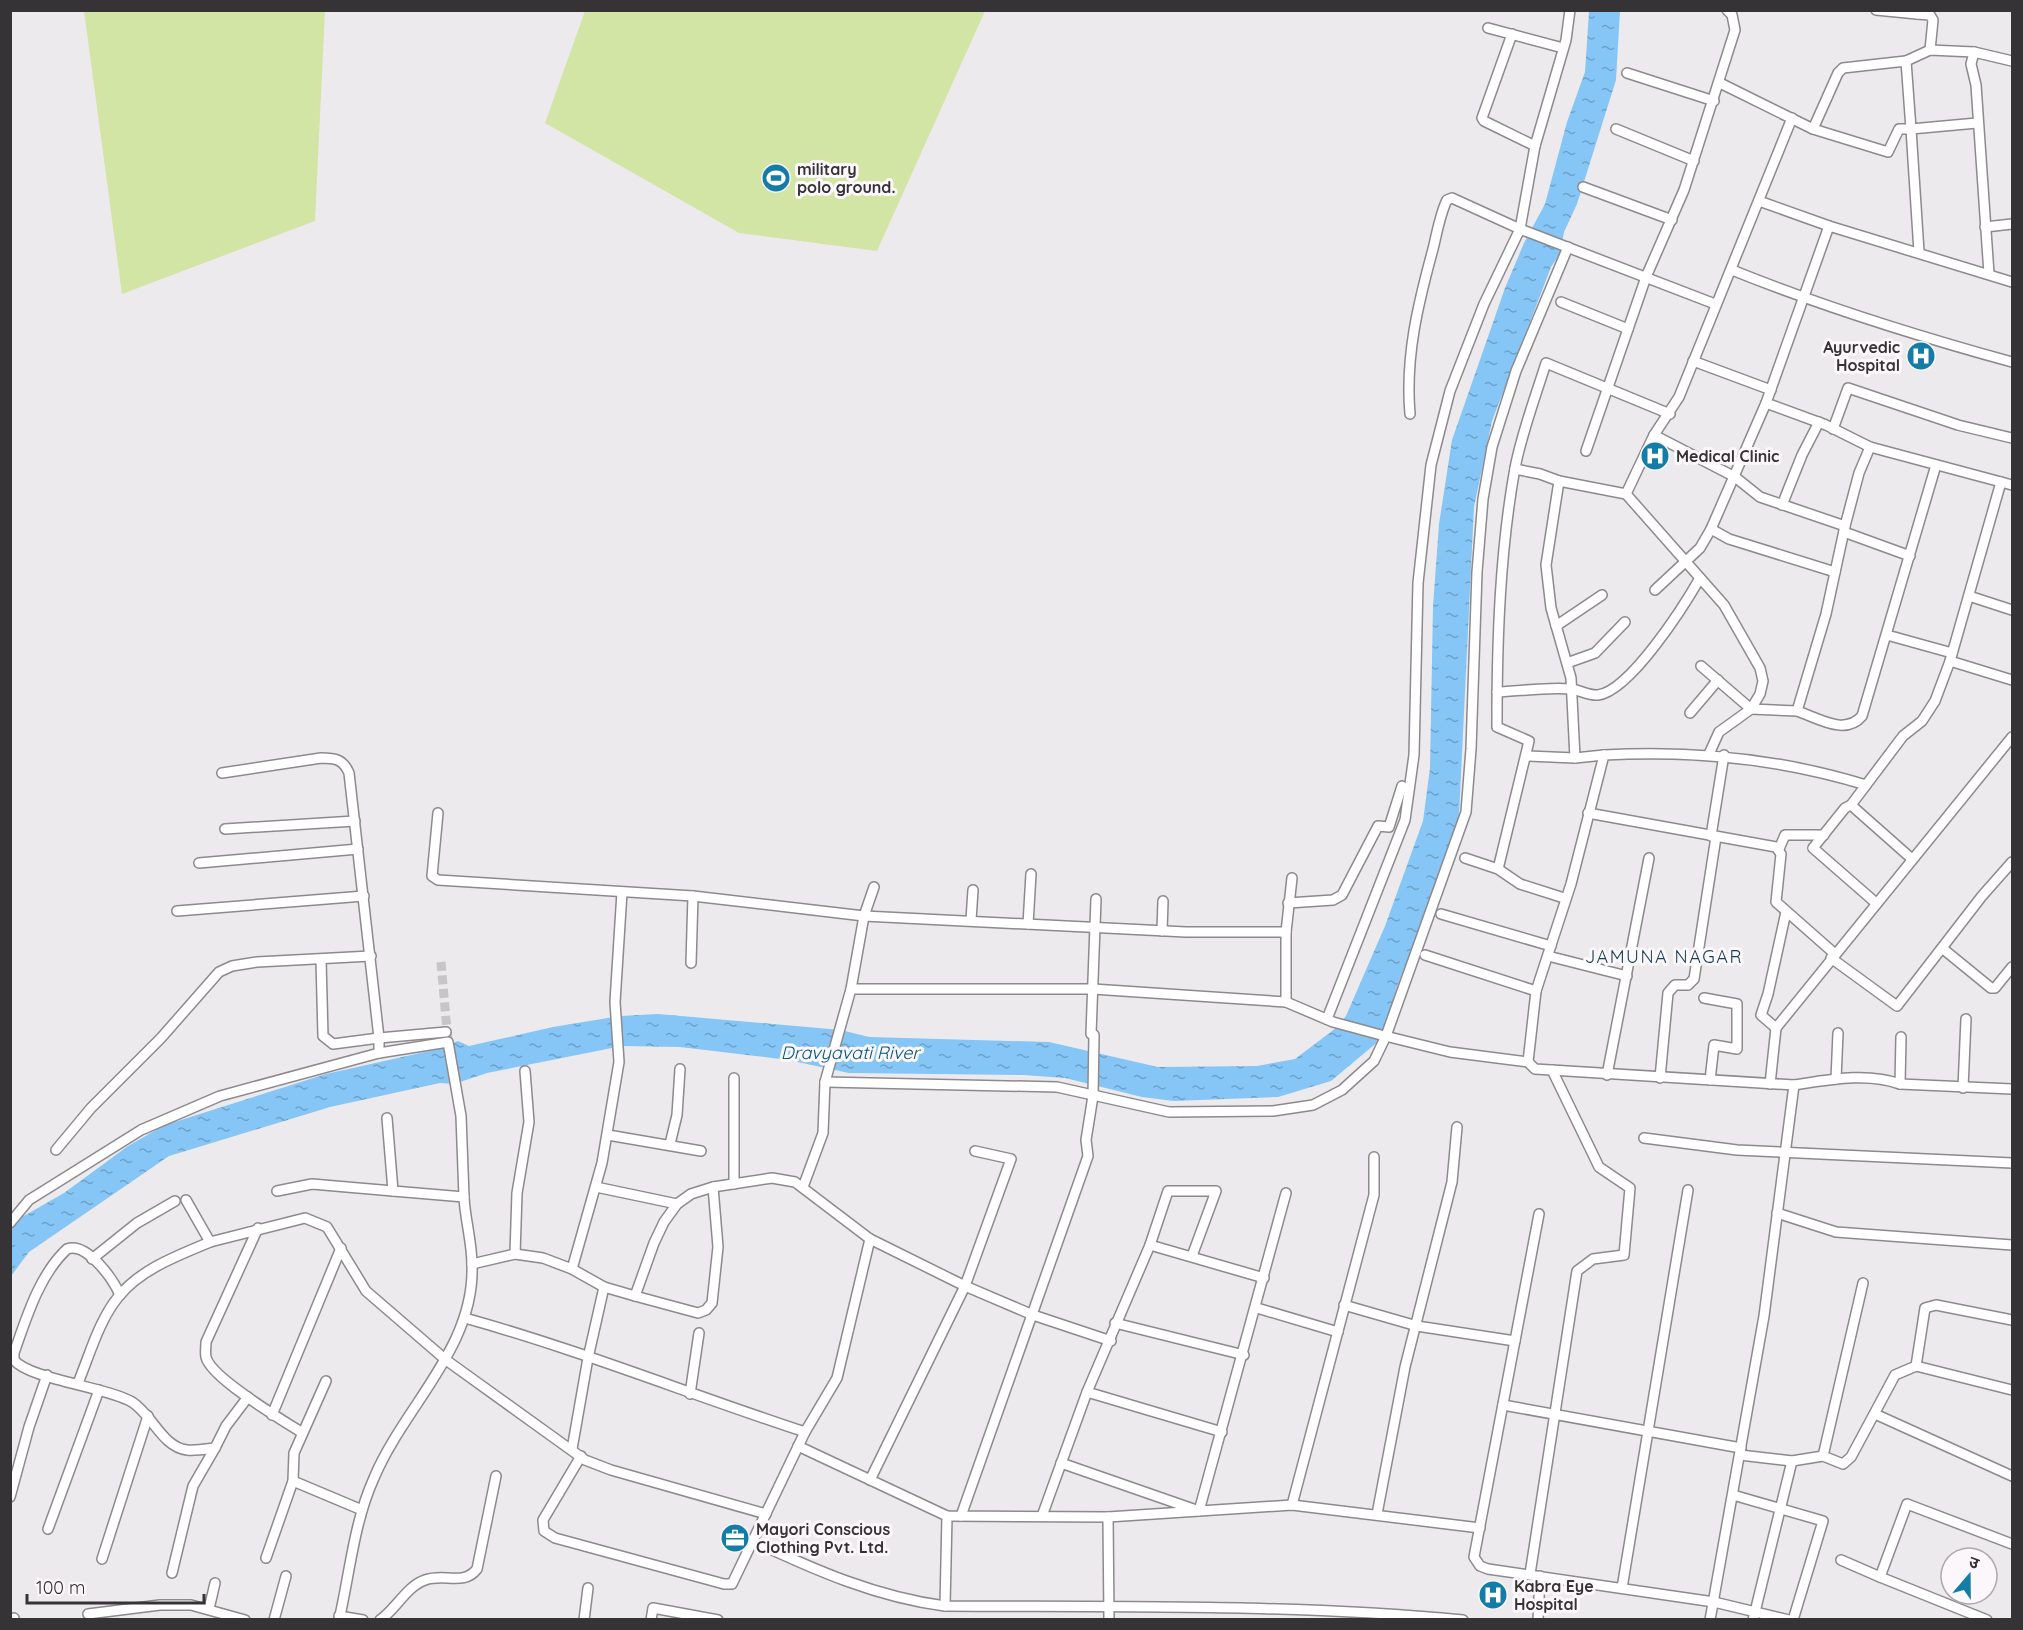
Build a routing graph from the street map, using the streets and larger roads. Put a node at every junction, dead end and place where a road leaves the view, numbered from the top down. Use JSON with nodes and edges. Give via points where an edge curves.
{"nodes":[{"id":1,"x":1570,"y":10,"type":"edge"},
{"id":2,"x":1727,"y":10,"type":"edge"},
{"id":3,"x":1876,"y":10,"type":"edge"},
{"id":4,"x":1917,"y":12,"type":"edge"},
{"id":5,"x":1488,"y":28,"type":"dead end"},
{"id":6,"x":1512,"y":34,"type":"junction"},
{"id":7,"x":1563,"y":48,"type":"junction"},
{"id":8,"x":1930,"y":50,"type":"junction"},
{"id":9,"x":1974,"y":52,"type":"junction"},
{"id":10,"x":1906,"y":61,"type":"junction"},
{"id":11,"x":2013,"y":61,"type":"edge"},
{"id":12,"x":1627,"y":73,"type":"dead end"},
{"id":13,"x":1720,"y":83,"type":"junction"},
{"id":14,"x":1714,"y":101,"type":"junction"},
{"id":15,"x":1792,"y":118,"type":"junction"},
{"id":16,"x":1977,"y":123,"type":"junction"},
{"id":17,"x":1616,"y":129,"type":"dead end"},
{"id":18,"x":1813,"y":129,"type":"junction"},
{"id":19,"x":1911,"y":129,"type":"junction"},
{"id":20,"x":1535,"y":146,"type":"junction"},
{"id":21,"x":1694,"y":161,"type":"junction"},
{"id":22,"x":1583,"y":187,"type":"dead end"},
{"id":23,"x":1759,"y":201,"type":"junction"},
{"id":24,"x":1672,"y":220,"type":"junction"},
{"id":25,"x":2013,"y":224,"type":"edge"},
{"id":26,"x":1829,"y":226,"type":"junction"},
{"id":27,"x":1985,"y":226,"type":"junction"},
{"id":28,"x":1520,"y":229,"type":"junction"},
{"id":29,"x":1565,"y":246,"type":"junction"},
{"id":30,"x":1919,"y":252,"type":"junction"},
{"id":31,"x":1732,"y":270,"type":"junction"},
{"id":32,"x":1989,"y":274,"type":"junction"},
{"id":33,"x":1646,"y":277,"type":"junction"},
{"id":34,"x":2013,"y":282,"type":"edge"},
{"id":35,"x":1802,"y":298,"type":"junction"},
{"id":36,"x":1561,"y":302,"type":"dead end"},
{"id":37,"x":1715,"y":304,"type":"junction"},
{"id":38,"x":1628,"y":328,"type":"junction"},
{"id":39,"x":1693,"y":361,"type":"junction"},
{"id":40,"x":2013,"y":362,"type":"edge"},
{"id":41,"x":1606,"y":387,"type":"junction"},
{"id":42,"x":1771,"y":390,"type":"junction"},
{"id":43,"x":1766,"y":403,"type":"junction"},
{"id":44,"x":1410,"y":414,"type":"dead end"},
{"id":45,"x":1670,"y":414,"type":"junction"},
{"id":46,"x":1819,"y":423,"type":"junction"},
{"id":47,"x":1833,"y":429,"type":"junction"},
{"id":48,"x":1654,"y":435,"type":"junction"},
{"id":49,"x":2013,"y":438,"type":"edge"},
{"id":50,"x":1870,"y":447,"type":"junction"},
{"id":51,"x":1586,"y":451,"type":"dead end"},
{"id":52,"x":1936,"y":465,"type":"junction"},
{"id":53,"x":1515,"y":469,"type":"junction"},
{"id":54,"x":1735,"y":477,"type":"junction"},
{"id":55,"x":1559,"y":481,"type":"junction"},
{"id":56,"x":2001,"y":482,"type":"junction"},
{"id":57,"x":2013,"y":485,"type":"edge"},
{"id":58,"x":1626,"y":494,"type":"junction"},
{"id":59,"x":1782,"y":505,"type":"junction"},
{"id":60,"x":1711,"y":529,"type":"junction"},
{"id":61,"x":1845,"y":529,"type":"junction"},
{"id":62,"x":1910,"y":556,"type":"junction"},
{"id":63,"x":1685,"y":561,"type":"junction"},
{"id":64,"x":1835,"y":572,"type":"junction"},
{"id":65,"x":1700,"y":578,"type":"junction"},
{"id":66,"x":1655,"y":590,"type":"dead end"},
{"id":67,"x":1602,"y":595,"type":"dead end"},
{"id":68,"x":1969,"y":596,"type":"junction"},
{"id":69,"x":2013,"y":610,"type":"edge"},
{"id":70,"x":1625,"y":622,"type":"dead end"},
{"id":71,"x":1556,"y":626,"type":"junction"},
{"id":72,"x":1887,"y":635,"type":"junction"},
{"id":73,"x":1951,"y":657,"type":"junction"},
{"id":74,"x":1567,"y":663,"type":"junction"},
{"id":75,"x":1701,"y":666,"type":"dead end"},
{"id":76,"x":2013,"y":680,"type":"edge"},
{"id":77,"x":1718,"y":681,"type":"junction"},
{"id":78,"x":1572,"y":689,"type":"junction"},
{"id":79,"x":1497,"y":692,"type":"junction"},
{"id":80,"x":1751,"y":708,"type":"junction"},
{"id":81,"x":1797,"y":711,"type":"junction"},
{"id":82,"x":1690,"y":713,"type":"dead end"},
{"id":83,"x":2013,"y":737,"type":"edge"},
{"id":84,"x":1710,"y":754,"type":"junction"},
{"id":85,"x":1604,"y":755,"type":"junction"},
{"id":86,"x":1724,"y":755,"type":"junction"},
{"id":87,"x":1528,"y":756,"type":"junction"},
{"id":88,"x":1575,"y":758,"type":"junction"},
{"id":89,"x":222,"y":772,"type":"dead end"},
{"id":90,"x":1866,"y":785,"type":"junction"},
{"id":91,"x":1402,"y":786,"type":"dead end"},
{"id":92,"x":1851,"y":805,"type":"junction"},
{"id":93,"x":438,"y":813,"type":"dead end"},
{"id":94,"x":1588,"y":813,"type":"junction"},
{"id":95,"x":355,"y":820,"type":"junction"},
{"id":96,"x":225,"y":829,"type":"dead end"},
{"id":97,"x":1824,"y":835,"type":"junction"},
{"id":98,"x":1714,"y":837,"type":"junction"},
{"id":99,"x":358,"y":849,"type":"junction"},
{"id":100,"x":1779,"y":849,"type":"junction"},
{"id":101,"x":1465,"y":858,"type":"dead end"},
{"id":102,"x":1650,"y":858,"type":"dead end"},
{"id":103,"x":1912,"y":859,"type":"junction"},
{"id":104,"x":2013,"y":862,"type":"edge"},
{"id":105,"x":199,"y":863,"type":"dead end"},
{"id":106,"x":1498,"y":869,"type":"junction"},
{"id":107,"x":1030,"y":874,"type":"dead end"},
{"id":108,"x":1292,"y":878,"type":"dead end"},
{"id":109,"x":874,"y":887,"type":"dead end"},
{"id":110,"x":973,"y":890,"type":"dead end"},
{"id":111,"x":622,"y":892,"type":"junction"},
{"id":112,"x":364,"y":896,"type":"junction"},
{"id":113,"x":693,"y":897,"type":"junction"},
{"id":114,"x":1096,"y":898,"type":"dead end"},
{"id":115,"x":1564,"y":898,"type":"junction"},
{"id":116,"x":1163,"y":901,"type":"dead end"},
{"id":117,"x":1288,"y":903,"type":"junction"},
{"id":118,"x":1876,"y":903,"type":"junction"},
{"id":119,"x":177,"y":911,"type":"dead end"},
{"id":120,"x":1786,"y":912,"type":"junction"},
{"id":121,"x":1441,"y":914,"type":"dead end"},
{"id":122,"x":864,"y":916,"type":"junction"},
{"id":123,"x":971,"y":920,"type":"junction"},
{"id":124,"x":1028,"y":924,"type":"junction"},
{"id":125,"x":1096,"y":927,"type":"junction"},
{"id":126,"x":1162,"y":931,"type":"junction"},
{"id":127,"x":1286,"y":933,"type":"junction"},
{"id":128,"x":1551,"y":946,"type":"junction"},
{"id":129,"x":1942,"y":948,"type":"junction"},
{"id":130,"x":1425,"y":955,"type":"dead end"},
{"id":131,"x":371,"y":956,"type":"junction"},
{"id":132,"x":1548,"y":956,"type":"junction"},
{"id":133,"x":1833,"y":956,"type":"junction"},
{"id":134,"x":321,"y":960,"type":"junction"},
{"id":135,"x":690,"y":963,"type":"dead end"},
{"id":136,"x":2013,"y":967,"type":"edge"},
{"id":137,"x":1627,"y":976,"type":"junction"},
{"id":138,"x":851,"y":989,"type":"junction"},
{"id":139,"x":1093,"y":989,"type":"junction"},
{"id":140,"x":1536,"y":991,"type":"junction"},
{"id":141,"x":1704,"y":998,"type":"dead end"},
{"id":142,"x":1286,"y":1002,"type":"junction"},
{"id":143,"x":1966,"y":1019,"type":"dead end"},
{"id":144,"x":1330,"y":1021,"type":"junction"},
{"id":145,"x":1776,"y":1028,"type":"junction"},
{"id":146,"x":1838,"y":1033,"type":"dead end"},
{"id":147,"x":1383,"y":1036,"type":"junction"},
{"id":148,"x":447,"y":1037,"type":"junction"},
{"id":149,"x":1901,"y":1037,"type":"dead end"},
{"id":150,"x":379,"y":1038,"type":"junction"},
{"id":151,"x":379,"y":1053,"type":"junction"},
{"id":152,"x":1528,"y":1062,"type":"junction"},
{"id":153,"x":680,"y":1069,"type":"dead end"},
{"id":154,"x":1552,"y":1070,"type":"junction"},
{"id":155,"x":525,"y":1071,"type":"dead end"},
{"id":156,"x":1607,"y":1075,"type":"junction"},
{"id":157,"x":734,"y":1078,"type":"dead end"},
{"id":158,"x":1660,"y":1078,"type":"junction"},
{"id":159,"x":1836,"y":1079,"type":"junction"},
{"id":160,"x":1710,"y":1080,"type":"junction"},
{"id":161,"x":825,"y":1082,"type":"junction"},
{"id":162,"x":1770,"y":1084,"type":"junction"},
{"id":163,"x":1900,"y":1084,"type":"junction"},
{"id":164,"x":1794,"y":1085,"type":"junction"},
{"id":165,"x":1963,"y":1088,"type":"junction"},
{"id":166,"x":2013,"y":1089,"type":"edge"},
{"id":167,"x":1093,"y":1096,"type":"junction"},
{"id":168,"x":387,"y":1118,"type":"dead end"},
{"id":169,"x":1457,"y":1127,"type":"dead end"},
{"id":170,"x":608,"y":1135,"type":"junction"},
{"id":171,"x":1644,"y":1138,"type":"dead end"},
{"id":172,"x":670,"y":1144,"type":"junction"},
{"id":173,"x":56,"y":1150,"type":"dead end"},
{"id":174,"x":701,"y":1151,"type":"dead end"},
{"id":175,"x":975,"y":1151,"type":"dead end"},
{"id":176,"x":1785,"y":1152,"type":"junction"},
{"id":177,"x":1374,"y":1157,"type":"dead end"},
{"id":178,"x":2013,"y":1163,"type":"edge"},
{"id":179,"x":734,"y":1184,"type":"junction"},
{"id":180,"x":596,"y":1187,"type":"junction"},
{"id":181,"x":713,"y":1187,"type":"junction"},
{"id":182,"x":803,"y":1187,"type":"junction"},
{"id":183,"x":1688,"y":1190,"type":"dead end"},
{"id":184,"x":277,"y":1191,"type":"dead end"},
{"id":185,"x":393,"y":1191,"type":"junction"},
{"id":186,"x":1286,"y":1193,"type":"dead end"},
{"id":187,"x":464,"y":1197,"type":"junction"},
{"id":188,"x":175,"y":1200,"type":"dead end"},
{"id":189,"x":186,"y":1200,"type":"dead end"},
{"id":190,"x":677,"y":1204,"type":"junction"},
{"id":191,"x":1539,"y":1214,"type":"dead end"},
{"id":192,"x":1777,"y":1214,"type":"junction"},
{"id":193,"x":10,"y":1223,"type":"edge"},
{"id":194,"x":258,"y":1228,"type":"junction"},
{"id":195,"x":870,"y":1239,"type":"junction"},
{"id":196,"x":210,"y":1242,"type":"junction"},
{"id":197,"x":1150,"y":1245,"type":"junction"},
{"id":198,"x":2013,"y":1245,"type":"edge"},
{"id":199,"x":341,"y":1248,"type":"junction"},
{"id":200,"x":515,"y":1254,"type":"junction"},
{"id":201,"x":1192,"y":1256,"type":"junction"},
{"id":202,"x":92,"y":1259,"type":"junction"},
{"id":203,"x":472,"y":1264,"type":"junction"},
{"id":204,"x":572,"y":1269,"type":"junction"},
{"id":205,"x":1264,"y":1278,"type":"junction"},
{"id":206,"x":1863,"y":1283,"type":"dead end"},
{"id":207,"x":965,"y":1286,"type":"junction"},
{"id":208,"x":604,"y":1287,"type":"junction"},
{"id":209,"x":120,"y":1295,"type":"junction"},
{"id":210,"x":635,"y":1296,"type":"junction"},
{"id":211,"x":1344,"y":1305,"type":"junction"},
{"id":212,"x":1257,"y":1308,"type":"junction"},
{"id":213,"x":1033,"y":1315,"type":"junction"},
{"id":214,"x":465,"y":1318,"type":"junction"},
{"id":215,"x":2013,"y":1320,"type":"edge"},
{"id":216,"x":1115,"y":1323,"type":"junction"},
{"id":217,"x":1417,"y":1326,"type":"junction"},
{"id":218,"x":1338,"y":1332,"type":"junction"},
{"id":219,"x":699,"y":1333,"type":"dead end"},
{"id":220,"x":1111,"y":1341,"type":"junction"},
{"id":221,"x":1515,"y":1341,"type":"junction"},
{"id":222,"x":1244,"y":1354,"type":"junction"},
{"id":223,"x":588,"y":1358,"type":"junction"},
{"id":224,"x":446,"y":1360,"type":"junction"},
{"id":225,"x":1916,"y":1366,"type":"junction"},
{"id":226,"x":46,"y":1375,"type":"junction"},
{"id":227,"x":326,"y":1381,"type":"dead end"},
{"id":228,"x":78,"y":1383,"type":"junction"},
{"id":229,"x":99,"y":1390,"type":"junction"},
{"id":230,"x":2013,"y":1390,"type":"edge"},
{"id":231,"x":1087,"y":1392,"type":"junction"},
{"id":232,"x":690,"y":1394,"type":"junction"},
{"id":233,"x":248,"y":1397,"type":"junction"},
{"id":234,"x":1503,"y":1405,"type":"junction"},
{"id":235,"x":1556,"y":1414,"type":"junction"},
{"id":236,"x":1875,"y":1414,"type":"junction"},
{"id":237,"x":272,"y":1415,"type":"junction"},
{"id":238,"x":148,"y":1416,"type":"junction"},
{"id":239,"x":1646,"y":1430,"type":"junction"},
{"id":240,"x":1222,"y":1431,"type":"junction"},
{"id":241,"x":301,"y":1432,"type":"junction"},
{"id":242,"x":805,"y":1432,"type":"junction"},
{"id":243,"x":798,"y":1446,"type":"junction"},
{"id":244,"x":215,"y":1448,"type":"junction"},
{"id":245,"x":572,"y":1449,"type":"junction"},
{"id":246,"x":1741,"y":1451,"type":"junction"},
{"id":247,"x":581,"y":1456,"type":"junction"},
{"id":248,"x":1823,"y":1456,"type":"junction"},
{"id":249,"x":1792,"y":1461,"type":"junction"},
{"id":250,"x":1061,"y":1463,"type":"junction"},
{"id":251,"x":496,"y":1476,"type":"dead end"},
{"id":252,"x":2013,"y":1476,"type":"edge"},
{"id":253,"x":870,"y":1480,"type":"junction"},
{"id":254,"x":293,"y":1482,"type":"junction"},
{"id":255,"x":1733,"y":1495,"type":"junction"},
{"id":256,"x":10,"y":1497,"type":"edge"},
{"id":257,"x":1292,"y":1505,"type":"junction"},
{"id":258,"x":362,"y":1510,"type":"junction"},
{"id":259,"x":1781,"y":1510,"type":"junction"},
{"id":260,"x":1199,"y":1511,"type":"junction"},
{"id":261,"x":766,"y":1514,"type":"junction"},
{"id":262,"x":1377,"y":1514,"type":"junction"},
{"id":263,"x":947,"y":1516,"type":"junction"},
{"id":264,"x":961,"y":1516,"type":"junction"},
{"id":265,"x":1042,"y":1516,"type":"junction"},
{"id":266,"x":1108,"y":1516,"type":"junction"},
{"id":267,"x":1480,"y":1528,"type":"junction"},
{"id":268,"x":48,"y":1529,"type":"dead end"},
{"id":269,"x":753,"y":1541,"type":"junction"},
{"id":270,"x":2013,"y":1544,"type":"edge"},
{"id":271,"x":266,"y":1558,"type":"dead end"},
{"id":272,"x":102,"y":1559,"type":"dead end"},
{"id":273,"x":1841,"y":1560,"type":"dead end"},
{"id":274,"x":172,"y":1573,"type":"dead end"},
{"id":275,"x":1535,"y":1575,"type":"junction"},
{"id":276,"x":286,"y":1576,"type":"dead end"},
{"id":277,"x":1880,"y":1577,"type":"junction"},
{"id":278,"x":215,"y":1583,"type":"dead end"},
{"id":279,"x":588,"y":1588,"type":"dead end"},
{"id":280,"x":1622,"y":1588,"type":"junction"},
{"id":281,"x":1714,"y":1602,"type":"junction"},
{"id":282,"x":945,"y":1606,"type":"junction"},
{"id":283,"x":1107,"y":1607,"type":"junction"},
{"id":284,"x":209,"y":1609,"type":"junction"},
{"id":285,"x":88,"y":1614,"type":"dead end"},
{"id":286,"x":1754,"y":1615,"type":"edge"},
{"id":287,"x":339,"y":1618,"type":"edge"},
{"id":288,"x":1981,"y":1618,"type":"edge"},
{"id":289,"x":245,"y":1620,"type":"edge"},
{"id":290,"x":274,"y":1620,"type":"edge"},
{"id":291,"x":363,"y":1620,"type":"edge"},
{"id":292,"x":380,"y":1620,"type":"edge"},
{"id":293,"x":584,"y":1620,"type":"edge"},
{"id":294,"x":651,"y":1620,"type":"edge"},
{"id":295,"x":718,"y":1620,"type":"edge"},
{"id":296,"x":1109,"y":1620,"type":"edge"},
{"id":297,"x":1463,"y":1620,"type":"edge"},
{"id":298,"x":1538,"y":1620,"type":"edge"},
{"id":299,"x":1710,"y":1620,"type":"edge"},
{"id":300,"x":1791,"y":1620,"type":"edge"}],
"edges":[{"from":1,"to":7,"type":"street"},
{"from":2,"to":13,"type":"street","via":[[1735,30]]},
{"from":3,"to":4,"type":"street"},
{"from":4,"to":8,"type":"street","via":[[1930,15],[1933,20]]},
{"from":5,"to":6,"type":"street"},
{"from":6,"to":7,"type":"street"},
{"from":6,"to":20,"type":"street","via":[[1482,118]]},
{"from":7,"to":20,"type":"street"},
{"from":8,"to":9,"type":"street"},
{"from":8,"to":10,"type":"street"},
{"from":9,"to":11,"type":"street"},
{"from":9,"to":16,"type":"street","via":[[1971,64]]},
{"from":10,"to":18,"type":"street","via":[[1843,68]]},
{"from":10,"to":19,"type":"street"},
{"from":12,"to":14,"type":"street"},
{"from":13,"to":14,"type":"street"},
{"from":13,"to":15,"type":"street"},
{"from":14,"to":21,"type":"street"},
{"from":15,"to":18,"type":"street"},
{"from":15,"to":23,"type":"street"},
{"from":16,"to":19,"type":"street"},
{"from":16,"to":27,"type":"street"},
{"from":17,"to":21,"type":"street"},
{"from":18,"to":19,"type":"street","via":[[1888,152],[1899,129]]},
{"from":19,"to":30,"type":"street"},
{"from":20,"to":28,"type":"street"},
{"from":21,"to":24,"type":"street"},
{"from":22,"to":24,"type":"street"},
{"from":23,"to":26,"type":"street"},
{"from":23,"to":31,"type":"street"},
{"from":24,"to":33,"type":"street"},
{"from":25,"to":27,"type":"street"},
{"from":26,"to":30,"type":"street"},
{"from":26,"to":35,"type":"street"},
{"from":27,"to":32,"type":"street"},
{"from":28,"to":29,"type":"street"},
{"from":28,"to":44,"type":"street","via":[[1452,198],[1447,200],[1419,300],[1410,349]]},
{"from":28,"to":144,"type":"street","via":[[1484,304],[1450,391],[1431,465],[1418,584],[1414,755],[1404,820]]},
{"from":29,"to":33,"type":"street"},
{"from":29,"to":147,"type":"street","via":[[1516,371],[1492,447],[1477,572],[1466,812]]},
{"from":30,"to":32,"type":"street"},
{"from":31,"to":35,"type":"street"},
{"from":31,"to":37,"type":"street"},
{"from":32,"to":34,"type":"street"},
{"from":33,"to":37,"type":"street"},
{"from":33,"to":38,"type":"street"},
{"from":35,"to":40,"type":"street"},
{"from":35,"to":42,"type":"street"},
{"from":36,"to":38,"type":"street"},
{"from":37,"to":39,"type":"street"},
{"from":38,"to":41,"type":"street"},
{"from":39,"to":42,"type":"street"},
{"from":39,"to":45,"type":"street"},
{"from":41,"to":45,"type":"street"},
{"from":41,"to":51,"type":"street"},
{"from":41,"to":53,"type":"street","via":[[1546,363]]},
{"from":42,"to":43,"type":"street"},
{"from":43,"to":46,"type":"street"},
{"from":43,"to":54,"type":"street"},
{"from":45,"to":48,"type":"street"},
{"from":46,"to":47,"type":"street"},
{"from":46,"to":59,"type":"street"},
{"from":47,"to":49,"type":"street","via":[[1848,388],[1958,425]]},
{"from":47,"to":50,"type":"street"},
{"from":48,"to":54,"type":"street"},
{"from":48,"to":58,"type":"street"},
{"from":50,"to":52,"type":"street"},
{"from":50,"to":61,"type":"street","via":[[1858,473]]},
{"from":52,"to":56,"type":"street"},
{"from":52,"to":62,"type":"street"},
{"from":53,"to":55,"type":"street"},
{"from":53,"to":79,"type":"street","via":[[1505,544]]},
{"from":54,"to":59,"type":"street","via":[[1760,497]]},
{"from":54,"to":60,"type":"street"},
{"from":55,"to":58,"type":"street"},
{"from":55,"to":71,"type":"street","via":[[1546,565]]},
{"from":56,"to":57,"type":"street"},
{"from":56,"to":68,"type":"street"},
{"from":58,"to":63,"type":"street"},
{"from":59,"to":61,"type":"street"},
{"from":60,"to":63,"type":"street","via":[[1700,548]]},
{"from":60,"to":64,"type":"street","via":[[1729,539]]},
{"from":61,"to":62,"type":"street"},
{"from":61,"to":64,"type":"street"},
{"from":62,"to":72,"type":"street"},
{"from":63,"to":65,"type":"street"},
{"from":63,"to":66,"type":"street"},
{"from":64,"to":81,"type":"street"},
{"from":65,"to":78,"type":"street","via":[[1664,635],[1609,692],[1596,696]]},
{"from":65,"to":80,"type":"street","via":[[1724,604],[1760,668],[1763,681]]},
{"from":67,"to":71,"type":"street"},
{"from":68,"to":69,"type":"street"},
{"from":68,"to":73,"type":"street"},
{"from":70,"to":74,"type":"street","via":[[1595,653]]},
{"from":71,"to":74,"type":"street"},
{"from":72,"to":73,"type":"street"},
{"from":72,"to":81,"type":"street","via":[[1863,716],[1855,725],[1844,727]]},
{"from":73,"to":76,"type":"street"},
{"from":73,"to":90,"type":"street","via":[[1935,701],[1922,721],[1903,736]]},
{"from":74,"to":78,"type":"street"},
{"from":75,"to":77,"type":"street"},
{"from":77,"to":80,"type":"street"},
{"from":77,"to":82,"type":"street"},
{"from":78,"to":79,"type":"street"},
{"from":78,"to":88,"type":"street"},
{"from":79,"to":87,"type":"street","via":[[1497,727],[1527,738]]},
{"from":80,"to":81,"type":"street"},
{"from":80,"to":84,"type":"street","via":[[1719,732]]},
{"from":83,"to":103,"type":"street"},
{"from":84,"to":85,"type":"street"},
{"from":84,"to":86,"type":"street"},
{"from":85,"to":88,"type":"street"},
{"from":85,"to":94,"type":"street"},
{"from":86,"to":90,"type":"street"},
{"from":86,"to":98,"type":"street"},
{"from":87,"to":88,"type":"street"},
{"from":87,"to":106,"type":"street"},
{"from":89,"to":95,"type":"street","via":[[337,759],[349,773]]},
{"from":90,"to":92,"type":"street"},
{"from":91,"to":117,"type":"street","via":[[1389,827],[1378,826],[1342,895],[1333,900]]},
{"from":92,"to":97,"type":"street"},
{"from":92,"to":103,"type":"street"},
{"from":93,"to":111,"type":"street","via":[[432,876],[438,880]]},
{"from":94,"to":98,"type":"street"},
{"from":94,"to":115,"type":"street"},
{"from":95,"to":96,"type":"street"},
{"from":95,"to":99,"type":"street"},
{"from":97,"to":100,"type":"street","via":[[1785,835]]},
{"from":97,"to":118,"type":"street","via":[[1813,849]]},
{"from":98,"to":100,"type":"street"},
{"from":98,"to":158,"type":"street","via":[[1694,980],[1688,985],[1675,985],[1668,993]]},
{"from":99,"to":105,"type":"street"},
{"from":99,"to":112,"type":"street"},
{"from":100,"to":120,"type":"street","via":[[1776,902]]},
{"from":101,"to":106,"type":"street"},
{"from":102,"to":137,"type":"street"},
{"from":103,"to":118,"type":"street"},
{"from":104,"to":129,"type":"street"},
{"from":106,"to":115,"type":"street","via":[[1520,884]]},
{"from":107,"to":124,"type":"street"},
{"from":108,"to":117,"type":"street"},
{"from":109,"to":122,"type":"street"},
{"from":110,"to":123,"type":"street"},
{"from":111,"to":113,"type":"street"},
{"from":111,"to":170,"type":"street","via":[[615,991],[619,1062]]},
{"from":112,"to":119,"type":"street"},
{"from":112,"to":131,"type":"street"},
{"from":113,"to":122,"type":"street"},
{"from":113,"to":135,"type":"street"},
{"from":114,"to":125,"type":"street"},
{"from":115,"to":128,"type":"street"},
{"from":116,"to":126,"type":"street"},
{"from":117,"to":127,"type":"street"},
{"from":118,"to":133,"type":"street"},
{"from":120,"to":133,"type":"street"},
{"from":120,"to":145,"type":"street","via":[[1761,1015]]},
{"from":121,"to":128,"type":"street"},
{"from":122,"to":123,"type":"street"},
{"from":122,"to":138,"type":"street"},
{"from":123,"to":124,"type":"street"},
{"from":124,"to":125,"type":"street"},
{"from":125,"to":126,"type":"street"},
{"from":125,"to":139,"type":"street"},
{"from":126,"to":127,"type":"street"},
{"from":127,"to":142,"type":"street"},
{"from":128,"to":132,"type":"street"},
{"from":129,"to":133,"type":"street","via":[[1897,1006]]},
{"from":129,"to":136,"type":"street","via":[[1991,988]]},
{"from":130,"to":140,"type":"street"},
{"from":131,"to":134,"type":"street"},
{"from":131,"to":150,"type":"street"},
{"from":132,"to":137,"type":"street"},
{"from":132,"to":140,"type":"street"},
{"from":133,"to":145,"type":"street"},
{"from":134,"to":150,"type":"street","via":[[326,1041],[342,1045]]},
{"from":134,"to":173,"type":"street","via":[[257,962],[219,972]]},
{"from":137,"to":156,"type":"street"},
{"from":138,"to":139,"type":"street"},
{"from":138,"to":161,"type":"street"},
{"from":139,"to":142,"type":"street"},
{"from":139,"to":167,"type":"street"},
{"from":140,"to":152,"type":"street"},
{"from":141,"to":160,"type":"street","via":[[1737,1004],[1737,1049],[1714,1045]]},
{"from":142,"to":144,"type":"street"},
{"from":143,"to":165,"type":"street"},
{"from":144,"to":147,"type":"street"},
{"from":145,"to":162,"type":"street"},
{"from":146,"to":159,"type":"street"},
{"from":147,"to":152,"type":"street","via":[[1450,1052]]},
{"from":147,"to":167,"type":"street","via":[[1374,1061],[1359,1076],[1333,1096],[1304,1107],[1169,1112]]},
{"from":148,"to":150,"type":"street"},
{"from":148,"to":151,"type":"street"},
{"from":148,"to":187,"type":"street","via":[[458,1088]]},
{"from":149,"to":163,"type":"street"},
{"from":150,"to":151,"type":"street"},
{"from":151,"to":193,"type":"street","via":[[220,1096],[141,1130],[29,1200]]},
{"from":152,"to":154,"type":"street","via":[[1535,1069]]},
{"from":153,"to":172,"type":"street","via":[[677,1115]]},
{"from":154,"to":156,"type":"street"},
{"from":154,"to":235,"type":"street","via":[[1599,1167],[1630,1188],[1623,1255],[1593,1259],[1577,1272]]},
{"from":155,"to":200,"type":"street","via":[[529,1122],[517,1193]]},
{"from":156,"to":158,"type":"street"},
{"from":157,"to":179,"type":"street"},
{"from":158,"to":160,"type":"street"},
{"from":159,"to":163,"type":"street","via":[[1884,1078]]},
{"from":159,"to":164,"type":"street"},
{"from":160,"to":162,"type":"street"},
{"from":161,"to":167,"type":"street","via":[[1057,1087]]},
{"from":161,"to":182,"type":"street","via":[[823,1133]]},
{"from":162,"to":164,"type":"street"},
{"from":163,"to":165,"type":"street"},
{"from":164,"to":176,"type":"street"},
{"from":165,"to":166,"type":"street"},
{"from":167,"to":213,"type":"street","via":[[1086,1140],[1088,1156]]},
{"from":168,"to":185,"type":"street"},
{"from":169,"to":217,"type":"street","via":[[1452,1182]]},
{"from":170,"to":172,"type":"street"},
{"from":170,"to":180,"type":"street"},
{"from":171,"to":176,"type":"street"},
{"from":172,"to":174,"type":"street"},
{"from":175,"to":207,"type":"street","via":[[1011,1159]]},
{"from":176,"to":178,"type":"street"},
{"from":176,"to":192,"type":"street"},
{"from":177,"to":211,"type":"street","via":[[1374,1195]]},
{"from":179,"to":181,"type":"street"},
{"from":179,"to":182,"type":"street","via":[[772,1178]]},
{"from":180,"to":190,"type":"street"},
{"from":180,"to":204,"type":"street"},
{"from":181,"to":190,"type":"street","via":[[691,1194]]},
{"from":181,"to":210,"type":"street","via":[[718,1247],[712,1303],[698,1313]]},
{"from":182,"to":195,"type":"street"},
{"from":183,"to":239,"type":"street"},
{"from":184,"to":185,"type":"street","via":[[312,1184]]},
{"from":185,"to":187,"type":"street"},
{"from":186,"to":205,"type":"street"},
{"from":187,"to":203,"type":"street"},
{"from":188,"to":202,"type":"street","via":[[137,1223]]},
{"from":189,"to":196,"type":"street"},
{"from":190,"to":210,"type":"street","via":[[654,1243]]},
{"from":191,"to":221,"type":"street"},
{"from":192,"to":198,"type":"street","via":[[1836,1232]]},
{"from":192,"to":246,"type":"street"},
{"from":194,"to":196,"type":"street"},
{"from":194,"to":199,"type":"street","via":[[306,1218],[327,1227]]},
{"from":194,"to":233,"type":"street","via":[[206,1342],[206,1358],[217,1374]]},
{"from":195,"to":207,"type":"street"},
{"from":195,"to":242,"type":"street","via":[[837,1378]]},
{"from":196,"to":209,"type":"street","via":[[171,1258]]},
{"from":197,"to":201,"type":"street"},
{"from":197,"to":201,"type":"street","via":[[1168,1191],[1215,1191]]},
{"from":197,"to":216,"type":"street"},
{"from":199,"to":224,"type":"street","via":[[366,1292]]},
{"from":199,"to":237,"type":"street"},
{"from":200,"to":203,"type":"street"},
{"from":200,"to":204,"type":"street","via":[[543,1258]]},
{"from":201,"to":205,"type":"street"},
{"from":202,"to":209,"type":"street","via":[[114,1281]]},
{"from":202,"to":226,"type":"street","via":[[80,1250],[67,1249],[43,1283],[28,1316],[14,1360],[19,1366]]},
{"from":203,"to":214,"type":"street"},
{"from":204,"to":208,"type":"street"},
{"from":205,"to":212,"type":"street"},
{"from":206,"to":248,"type":"street"},
{"from":207,"to":213,"type":"street"},
{"from":207,"to":253,"type":"street"},
{"from":208,"to":210,"type":"street"},
{"from":208,"to":223,"type":"street"},
{"from":209,"to":228,"type":"street","via":[[107,1314]]},
{"from":211,"to":217,"type":"street"},
{"from":211,"to":218,"type":"street"},
{"from":212,"to":218,"type":"street"},
{"from":212,"to":222,"type":"street"},
{"from":213,"to":220,"type":"street"},
{"from":213,"to":264,"type":"street"},
{"from":214,"to":223,"type":"street"},
{"from":214,"to":224,"type":"street"},
{"from":215,"to":225,"type":"street","via":[[1929,1305],[1922,1314]]},
{"from":216,"to":220,"type":"street"},
{"from":216,"to":222,"type":"street"},
{"from":217,"to":221,"type":"street"},
{"from":217,"to":262,"type":"street","via":[[1405,1367]]},
{"from":218,"to":257,"type":"street"},
{"from":219,"to":232,"type":"street"},
{"from":220,"to":231,"type":"street"},
{"from":221,"to":234,"type":"street"},
{"from":222,"to":240,"type":"street"},
{"from":223,"to":232,"type":"street"},
{"from":223,"to":245,"type":"street"},
{"from":224,"to":245,"type":"street"},
{"from":224,"to":258,"type":"street","via":[[389,1449]]},
{"from":225,"to":230,"type":"street"},
{"from":225,"to":236,"type":"street","via":[[1895,1375]]},
{"from":226,"to":228,"type":"street"},
{"from":226,"to":256,"type":"street"},
{"from":227,"to":241,"type":"street"},
{"from":228,"to":229,"type":"street"},
{"from":229,"to":238,"type":"street","via":[[132,1402]]},
{"from":229,"to":268,"type":"street"},
{"from":231,"to":240,"type":"street"},
{"from":231,"to":250,"type":"street"},
{"from":232,"to":242,"type":"street"},
{"from":233,"to":237,"type":"street"},
{"from":233,"to":244,"type":"street"},
{"from":234,"to":235,"type":"street"},
{"from":234,"to":267,"type":"street"},
{"from":235,"to":239,"type":"street"},
{"from":235,"to":275,"type":"street"},
{"from":236,"to":248,"type":"street","via":[[1849,1460],[1843,1464]]},
{"from":236,"to":252,"type":"street"},
{"from":237,"to":241,"type":"street"},
{"from":238,"to":244,"type":"street","via":[[172,1445],[186,1450]]},
{"from":238,"to":272,"type":"street"},
{"from":239,"to":246,"type":"street"},
{"from":239,"to":280,"type":"street"},
{"from":240,"to":260,"type":"street"},
{"from":241,"to":254,"type":"street","via":[[294,1453]]},
{"from":242,"to":243,"type":"street"},
{"from":243,"to":253,"type":"street"},
{"from":243,"to":261,"type":"street"},
{"from":244,"to":274,"type":"street","via":[[193,1486]]},
{"from":245,"to":247,"type":"street"},
{"from":246,"to":249,"type":"street"},
{"from":246,"to":255,"type":"street"},
{"from":247,"to":261,"type":"street","via":[[611,1470]]},
{"from":247,"to":269,"type":"street","via":[[543,1520],[544,1531],[555,1538],[724,1584],[732,1584],[737,1578]]},
{"from":248,"to":249,"type":"street"},
{"from":249,"to":259,"type":"street"},
{"from":250,"to":260,"type":"street"},
{"from":250,"to":265,"type":"street"},
{"from":251,"to":292,"type":"street","via":[[477,1569],[462,1579],[439,1577],[416,1584]]},
{"from":253,"to":263,"type":"street"},
{"from":254,"to":258,"type":"street"},
{"from":254,"to":271,"type":"street"},
{"from":255,"to":259,"type":"street"},
{"from":255,"to":281,"type":"street"},
{"from":257,"to":260,"type":"street"},
{"from":257,"to":262,"type":"street"},
{"from":258,"to":287,"type":"street"},
{"from":259,"to":286,"type":"street"},
{"from":259,"to":300,"type":"street","via":[[1823,1521]]},
{"from":260,"to":266,"type":"street"},
{"from":261,"to":269,"type":"street"},
{"from":262,"to":267,"type":"street"},
{"from":263,"to":264,"type":"street"},
{"from":263,"to":282,"type":"street"},
{"from":264,"to":265,"type":"street"},
{"from":265,"to":266,"type":"street"},
{"from":266,"to":283,"type":"street"},
{"from":267,"to":275,"type":"street","via":[[1474,1557],[1480,1566]]},
{"from":269,"to":282,"type":"street","via":[[867,1589]]},
{"from":270,"to":277,"type":"street","via":[[1907,1504]]},
{"from":273,"to":277,"type":"street"},
{"from":275,"to":280,"type":"street"},
{"from":275,"to":298,"type":"street"},
{"from":276,"to":290,"type":"street"},
{"from":277,"to":288,"type":"street"},
{"from":278,"to":284,"type":"street"},
{"from":279,"to":293,"type":"street"},
{"from":280,"to":281,"type":"street"},
{"from":281,"to":286,"type":"street"},
{"from":281,"to":299,"type":"street"},
{"from":282,"to":283,"type":"street"},
{"from":283,"to":296,"type":"street"},
{"from":283,"to":297,"type":"street","via":[[1395,1613]]},
{"from":284,"to":285,"type":"street","via":[[160,1605]]},
{"from":284,"to":289,"type":"street"},
{"from":286,"to":300,"type":"street"},
{"from":287,"to":291,"type":"street"},
{"from":294,"to":295,"type":"street","via":[[653,1608]]}]}
